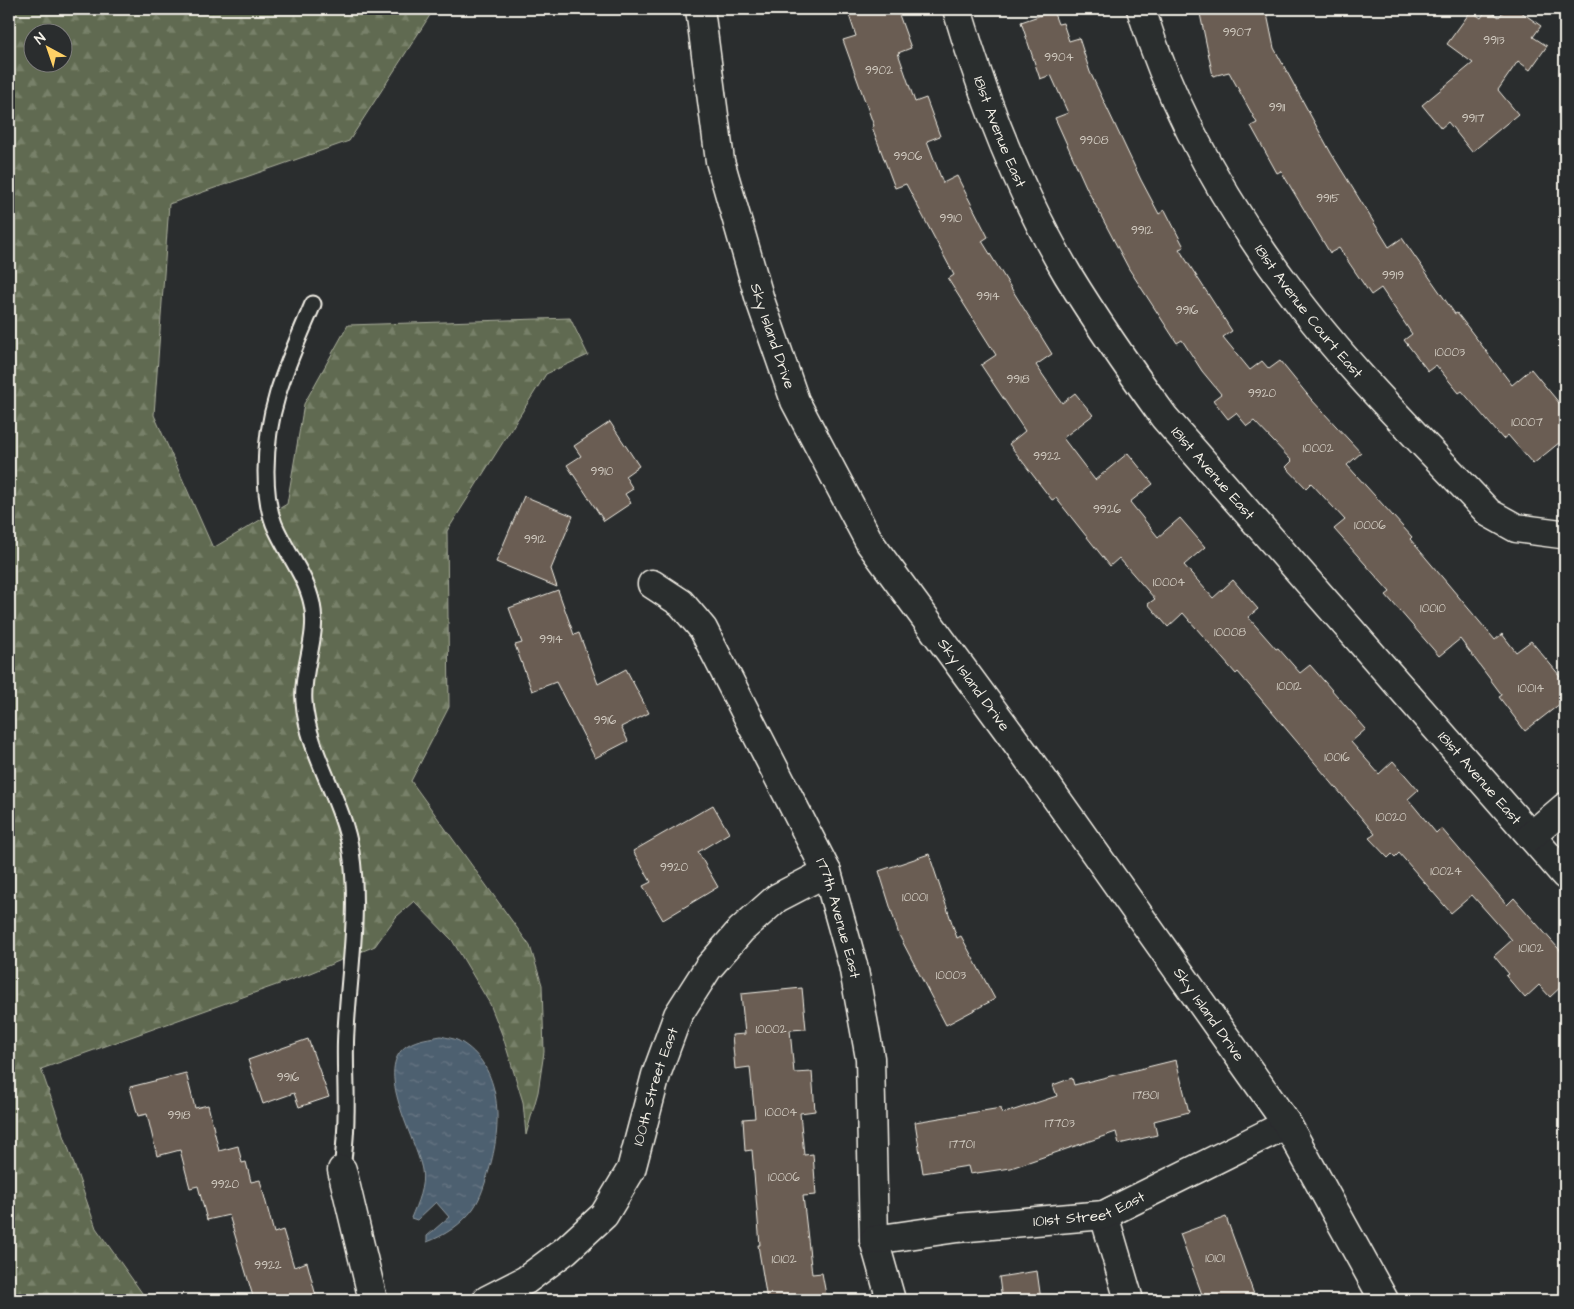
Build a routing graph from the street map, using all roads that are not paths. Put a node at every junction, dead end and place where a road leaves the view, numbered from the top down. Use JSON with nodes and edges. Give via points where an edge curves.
{"nodes":[{"id":1,"x":700,"y":9,"type":"edge"},
{"id":2,"x":956,"y":9,"type":"edge"},
{"id":3,"x":1141,"y":9,"type":"edge"},
{"id":4,"x":313,"y":304,"type":"dead end"},
{"id":5,"x":1561,"y":534,"type":"dead end"},
{"id":6,"x":652,"y":584,"type":"dead end"},
{"id":7,"x":1565,"y":807,"type":"edge"},
{"id":8,"x":1530,"y":836,"type":"junction"},
{"id":9,"x":827,"y":872,"type":"junction"},
{"id":10,"x":1565,"y":875,"type":"edge"},
{"id":11,"x":1288,"y":1124,"type":"junction"},
{"id":12,"x":342,"y":1170,"type":"joint"},
{"id":13,"x":1104,"y":1215,"type":"junction"},
{"id":14,"x":874,"y":1240,"type":"junction"},
{"id":15,"x":373,"y":1300,"type":"edge"},
{"id":16,"x":487,"y":1300,"type":"edge"},
{"id":17,"x":891,"y":1300,"type":"edge"},
{"id":18,"x":1129,"y":1300,"type":"edge"},
{"id":19,"x":1384,"y":1300,"type":"edge"}],
"edges":[{"from":1,"to":11,"type":"street","name":"Sky Island Drive","via":[[720,161],[760,300],[795,401],[812,434],[870,543]]},
{"from":2,"to":8,"type":"street","name":"181st Avenue East","via":[[997,129],[1031,205],[1067,273],[1116,350],[1177,432]]},
{"from":3,"to":5,"type":"street","name":"181st Avenue Court East","via":[[1173,91],[1200,147],[1252,238],[1290,290],[1337,348],[1488,513],[1516,528]]},
{"from":4,"to":12,"type":"lane","via":[[273,405],[266,443],[266,485],[267,503],[275,525],[307,586],[313,606],[304,704],[312,736],[343,814],[351,851],[355,889],[344,1056],[346,1116]]},
{"from":6,"to":9,"type":"street","name":"177th Avenue East","via":[[680,603],[703,629]]},
{"from":7,"to":8,"type":"street"},
{"from":8,"to":10,"type":"street","name":"181st Avenue East"},
{"from":9,"to":14,"type":"street","name":"177th Avenue East","via":[[853,965],[870,1058]]},
{"from":9,"to":16,"type":"street","name":"100th Street East","via":[[777,898],[741,930],[708,968],[678,1015],[656,1075],[631,1170],[604,1214],[566,1250],[526,1280]]},
{"from":11,"to":13,"type":"street","name":"101st Street East"},
{"from":11,"to":19,"type":"street","name":"Sky Island Drive"},
{"from":12,"to":15,"type":"street"},
{"from":13,"to":14,"type":"street","name":"101st Street East","via":[[957,1228]]},
{"from":13,"to":18,"type":"street"},
{"from":14,"to":17,"type":"street","name":"177th Avenue East"}]}
